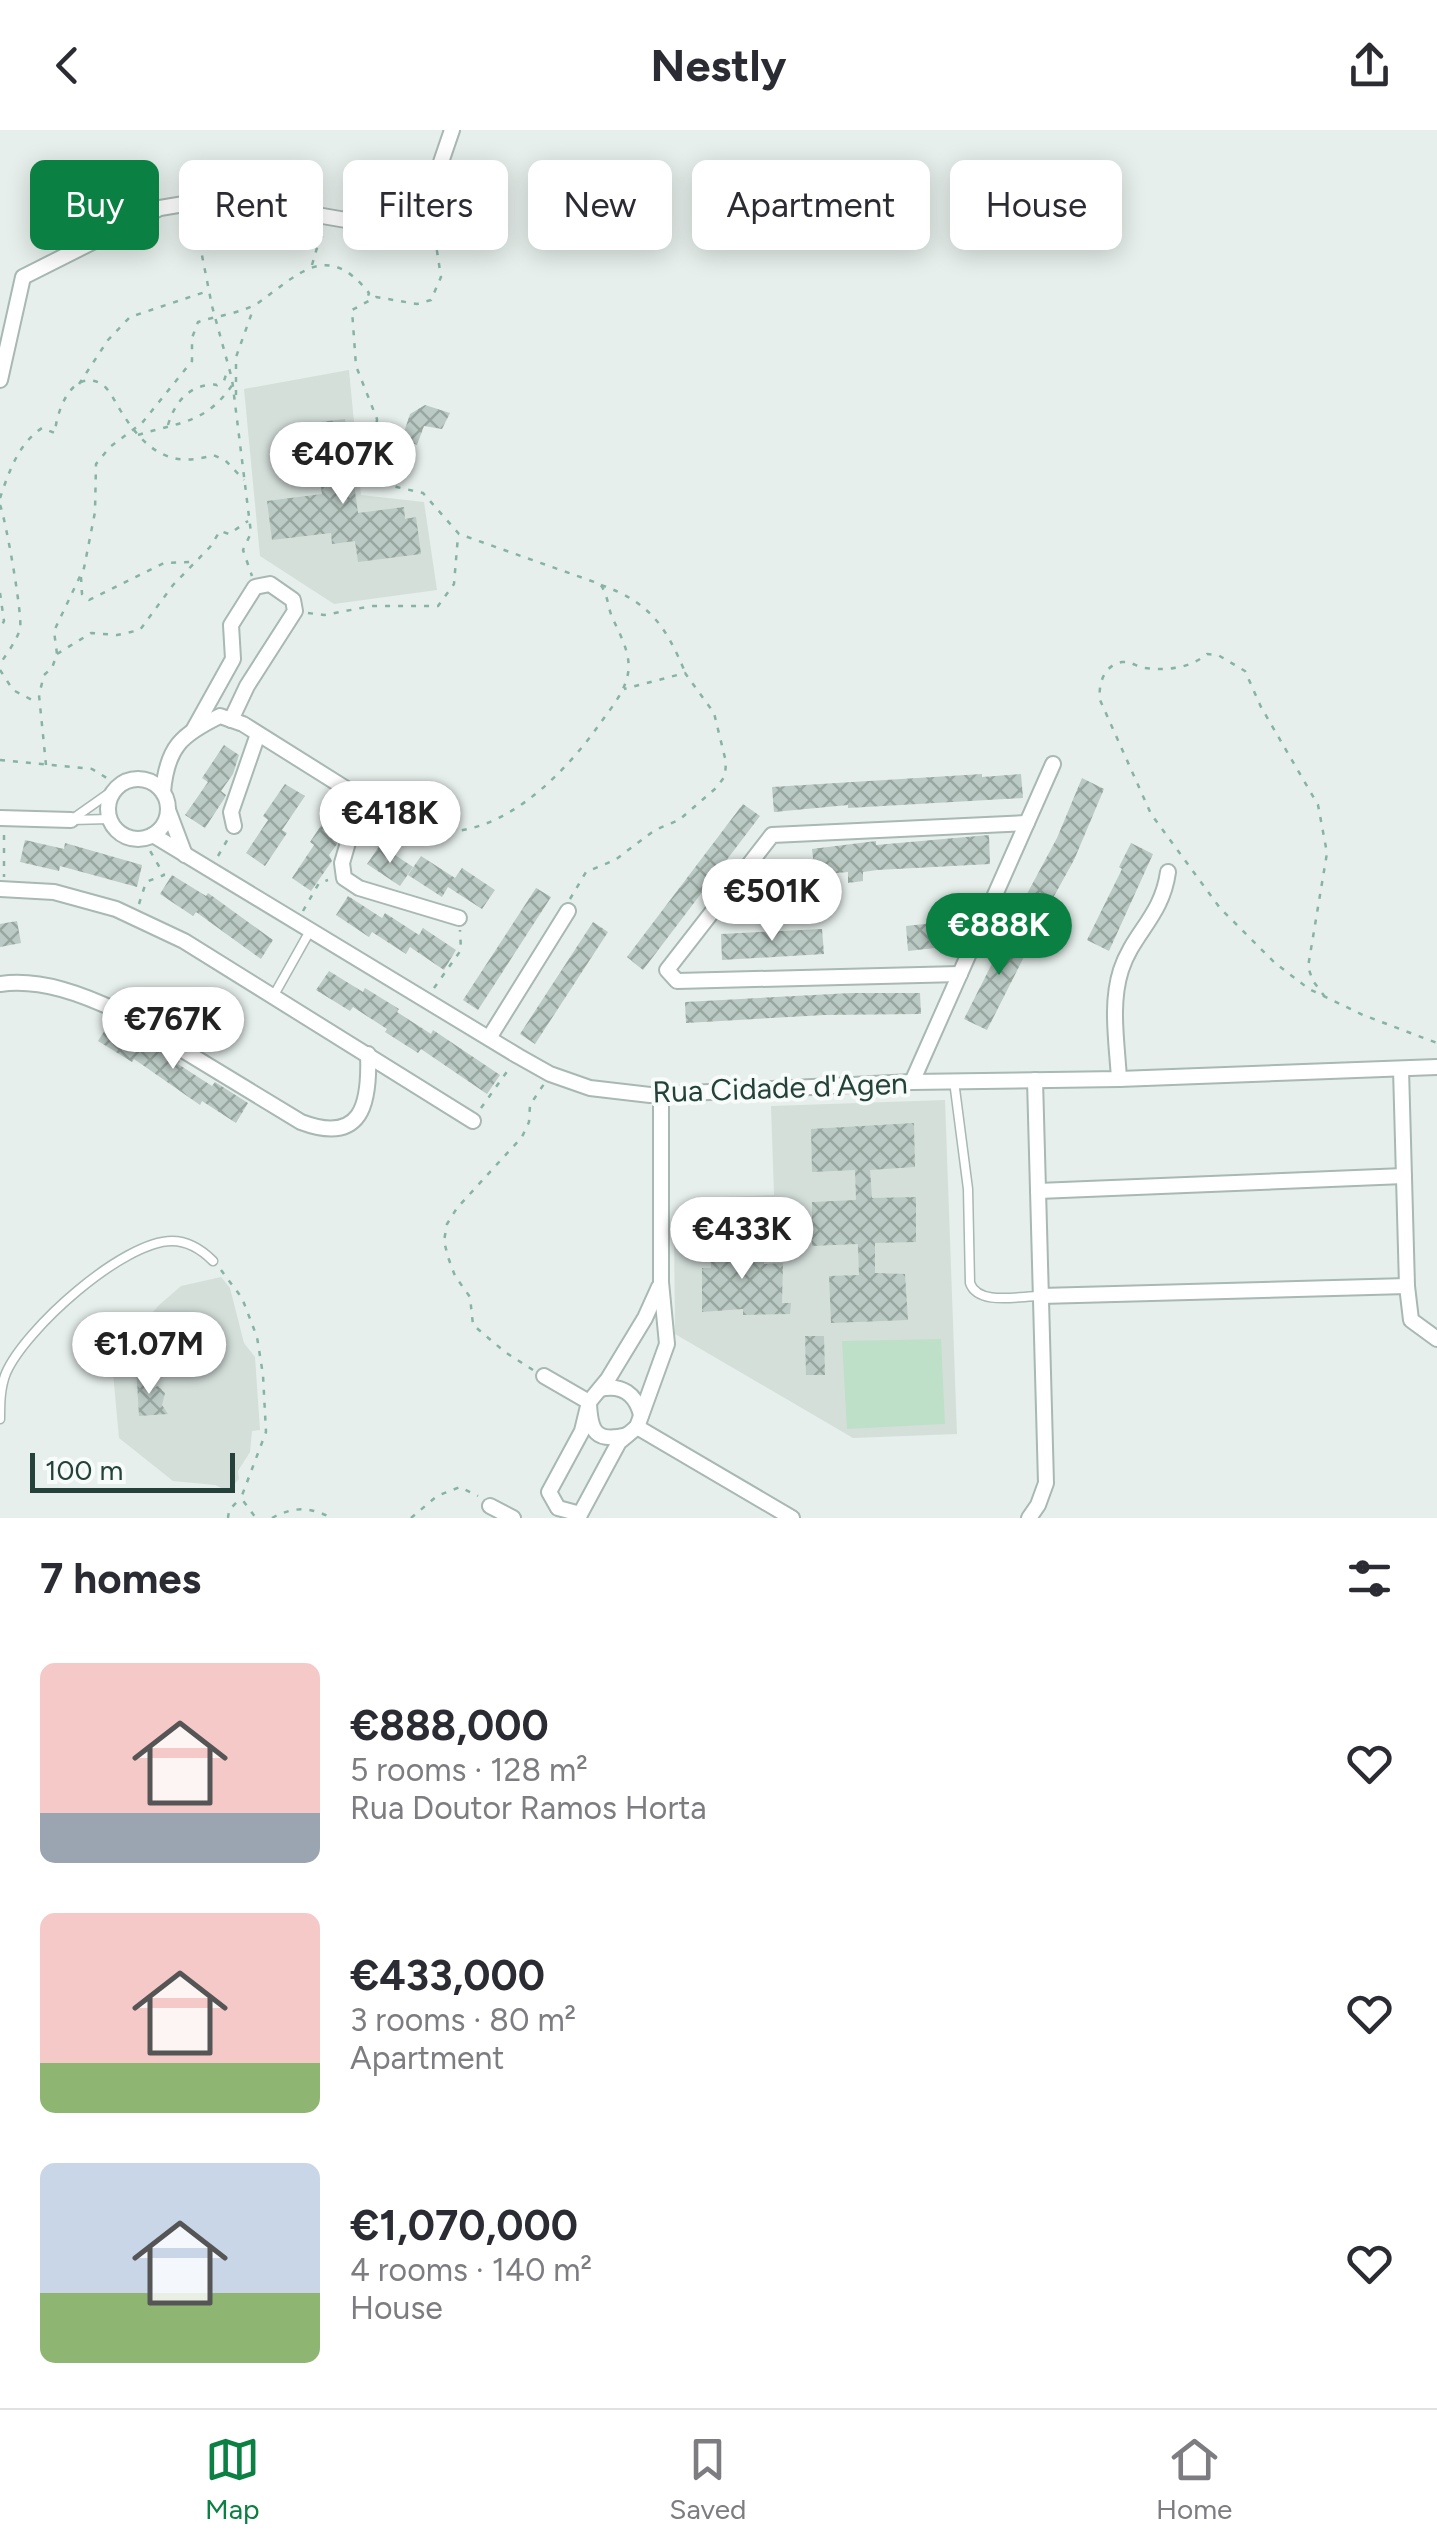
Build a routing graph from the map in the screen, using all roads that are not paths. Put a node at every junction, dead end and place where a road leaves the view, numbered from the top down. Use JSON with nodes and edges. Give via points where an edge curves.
{"nodes":[{"id":1,"x":452,"y":130,"type":"edge"},
{"id":2,"x":0,"y":380,"type":"edge"},
{"id":3,"x":232,"y":647,"type":"junction"},
{"id":4,"x":263,"y":661,"type":"junction"},
{"id":5,"x":231,"y":720,"type":"junction"},
{"id":6,"x":194,"y":729,"type":"junction"},
{"id":7,"x":258,"y":734,"type":"junction"},
{"id":8,"x":166,"y":761,"type":"junction"},
{"id":9,"x":1053,"y":764,"type":"dead end"},
{"id":10,"x":121,"y":785,"type":"junction"},
{"id":11,"x":163,"y":792,"type":"junction"},
{"id":12,"x":361,"y":798,"type":"junction"},
{"id":13,"x":168,"y":810,"type":"junction"},
{"id":14,"x":2,"y":818,"type":"edge"},
{"id":15,"x":110,"y":819,"type":"junction"},
{"id":16,"x":70,"y":820,"type":"junction"},
{"id":17,"x":1027,"y":823,"type":"junction"},
{"id":18,"x":234,"y":826,"type":"road end"},
{"id":19,"x":407,"y":827,"type":"road end"},
{"id":20,"x":148,"y":837,"type":"junction"},
{"id":21,"x":186,"y":856,"type":"junction"},
{"id":22,"x":1168,"y":872,"type":"dead end"},
{"id":23,"x":2,"y":889,"type":"edge"},
{"id":24,"x":568,"y":911,"type":"road end"},
{"id":25,"x":459,"y":918,"type":"road end"},
{"id":26,"x":304,"y":925,"type":"junction"},
{"id":27,"x":960,"y":974,"type":"junction"},
{"id":28,"x":0,"y":984,"type":"edge"},
{"id":29,"x":274,"y":995,"type":"junction"},
{"id":30,"x":489,"y":1038,"type":"junction"},
{"id":31,"x":368,"y":1054,"type":"junction"},
{"id":32,"x":1437,"y":1067,"type":"edge"},
{"id":33,"x":1401,"y":1069,"type":"junction"},
{"id":34,"x":1119,"y":1079,"type":"junction"},
{"id":35,"x":1035,"y":1080,"type":"junction"},
{"id":36,"x":912,"y":1082,"type":"junction"},
{"id":37,"x":954,"y":1082,"type":"junction"},
{"id":38,"x":661,"y":1095,"type":"junction"},
{"id":39,"x":473,"y":1121,"type":"road end"},
{"id":40,"x":1404,"y":1176,"type":"junction"},
{"id":41,"x":1038,"y":1192,"type":"junction"},
{"id":42,"x":213,"y":1262,"type":"road end"},
{"id":43,"x":661,"y":1282,"type":"junction"},
{"id":44,"x":1407,"y":1286,"type":"junction"},
{"id":45,"x":1040,"y":1296,"type":"junction"},
{"id":46,"x":1437,"y":1338,"type":"edge"},
{"id":47,"x":544,"y":1376,"type":"road end"},
{"id":48,"x":600,"y":1389,"type":"junction"},
{"id":49,"x":589,"y":1402,"type":"junction"},
{"id":50,"x":0,"y":1419,"type":"edge"},
{"id":51,"x":635,"y":1426,"type":"junction"},
{"id":52,"x":490,"y":1506,"type":"road end"},
{"id":53,"x":579,"y":1516,"type":"edge"},
{"id":54,"x":514,"y":1518,"type":"edge"},
{"id":55,"x":792,"y":1518,"type":"edge"},
{"id":56,"x":1029,"y":1518,"type":"edge"}],
"edges":[{"from":1,"to":2,"type":"street","via":[[426,203],[396,224],[160,208],[22,276]]},
{"from":3,"to":4,"type":"street"},
{"from":3,"to":4,"type":"street","via":[[231,624],[255,587],[270,584],[293,600],[294,612]]},
{"from":3,"to":6,"type":"street","via":[[233,659]]},
{"from":4,"to":5,"type":"street"},
{"from":5,"to":6,"type":"street","via":[[220,716]]},
{"from":5,"to":7,"type":"street"},
{"from":6,"to":8,"type":"street"},
{"from":7,"to":12,"type":"street"},
{"from":7,"to":18,"type":"street","via":[[231,812]]},
{"from":8,"to":10,"type":"street"},
{"from":8,"to":11,"type":"street"},
{"from":9,"to":17,"type":"street"},
{"from":10,"to":11,"type":"street","via":[[149,780]]},
{"from":10,"to":15,"type":"street","via":[[110,798]]},
{"from":10,"to":16,"type":"lane"},
{"from":11,"to":13,"type":"street"},
{"from":12,"to":19,"type":"street"},
{"from":12,"to":25,"type":"street","via":[[344,874],[358,888]]},
{"from":13,"to":20,"type":"street"},
{"from":13,"to":21,"type":"street"},
{"from":14,"to":16,"type":"street"},
{"from":15,"to":16,"type":"lane"},
{"from":15,"to":20,"type":"street","via":[[122,835]]},
{"from":17,"to":27,"type":"street"},
{"from":17,"to":27,"type":"street","via":[[772,835],[666,970],[676,981]]},
{"from":20,"to":21,"type":"street","name":"Rua Cidade d'Agen"},
{"from":21,"to":26,"type":"street","name":"Rua Cidade d'Agen"},
{"from":22,"to":34,"type":"street","via":[[1165,895],[1121,968],[1115,1013]]},
{"from":23,"to":29,"type":"street","via":[[54,892],[116,909]]},
{"from":24,"to":30,"type":"street"},
{"from":26,"to":29,"type":"lane"},
{"from":26,"to":30,"type":"street","name":"Rua Cidade d'Agen"},
{"from":27,"to":36,"type":"street"},
{"from":28,"to":31,"type":"street","via":[[89,997],[324,1131],[349,1124],[365,1106]]},
{"from":29,"to":31,"type":"street"},
{"from":30,"to":38,"type":"street","name":"Rua Cidade d'Agen","via":[[550,1074],[590,1088]]},
{"from":31,"to":39,"type":"street"},
{"from":32,"to":33,"type":"street","name":"Rua Cidade d'Agen"},
{"from":33,"to":34,"type":"street","name":"Rua Cidade d'Agen"},
{"from":33,"to":40,"type":"street"},
{"from":34,"to":35,"type":"street","name":"Rua Cidade d'Agen"},
{"from":35,"to":37,"type":"street","name":"Rua Cidade d'Agen"},
{"from":35,"to":41,"type":"street"},
{"from":36,"to":37,"type":"street","name":"Rua Cidade d'Agen"},
{"from":36,"to":38,"type":"street","name":"Rua Cidade d'Agen"},
{"from":37,"to":45,"type":"lane","via":[[972,1291],[982,1297]]},
{"from":38,"to":43,"type":"street"},
{"from":40,"to":41,"type":"street"},
{"from":40,"to":44,"type":"street"},
{"from":41,"to":45,"type":"street"},
{"from":42,"to":50,"type":"lane","via":[[201,1250],[173,1241],[137,1251],[82,1286],[45,1318],[7,1371]]},
{"from":43,"to":48,"type":"street"},
{"from":43,"to":51,"type":"street","via":[[667,1344]]},
{"from":44,"to":45,"type":"street"},
{"from":44,"to":46,"type":"street","via":[[1411,1320]]},
{"from":45,"to":56,"type":"street","via":[[1046,1483]]},
{"from":47,"to":49,"type":"street"},
{"from":48,"to":49,"type":"street"},
{"from":48,"to":51,"type":"street","via":[[627,1390],[638,1401]]},
{"from":49,"to":51,"type":"street","via":[[597,1434],[607,1438]]},
{"from":49,"to":53,"type":"street","via":[[582,1432],[549,1492],[558,1508]]},
{"from":51,"to":53,"type":"street","via":[[619,1442]]},
{"from":51,"to":55,"type":"street"},
{"from":52,"to":54,"type":"street"}]}
